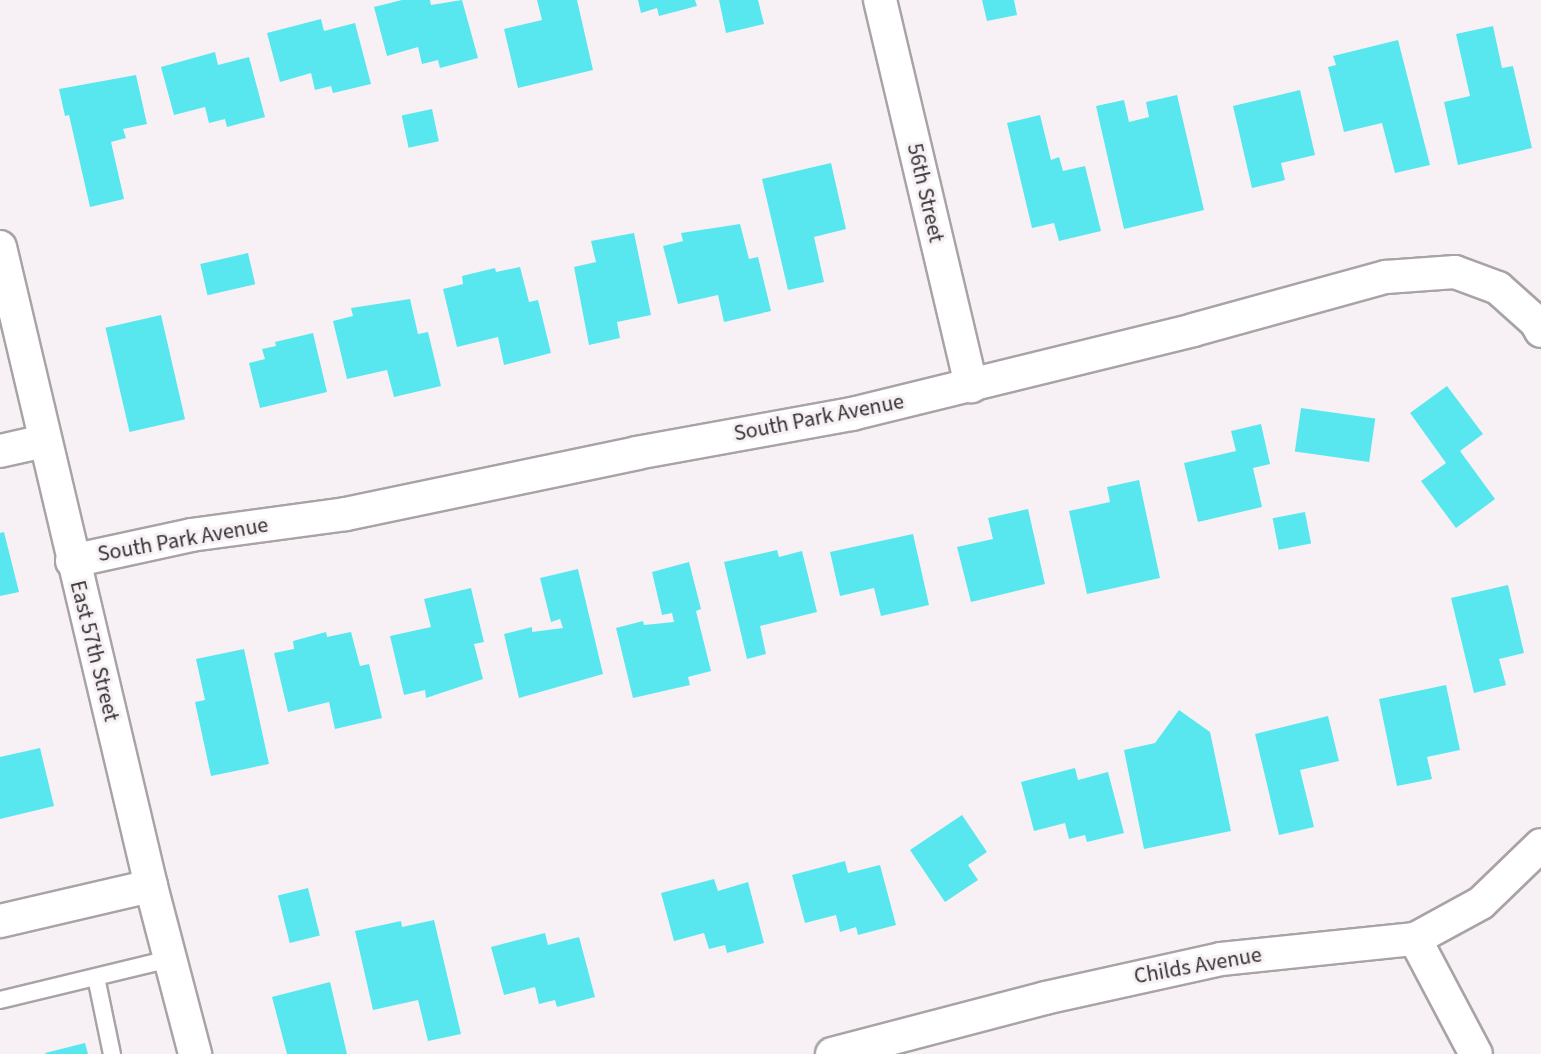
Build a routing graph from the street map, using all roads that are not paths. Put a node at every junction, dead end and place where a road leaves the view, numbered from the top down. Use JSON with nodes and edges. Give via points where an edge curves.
{"nodes":[{"id":1,"x":880,"y":0,"type":"edge"},
{"id":2,"x":0,"y":247,"type":"edge"},
{"id":3,"x":1541,"y":331,"type":"edge"},
{"id":4,"x":971,"y":386,"type":"junction"},
{"id":5,"x":44,"y":441,"type":"junction"},
{"id":6,"x":0,"y":451,"type":"edge"},
{"id":7,"x":72,"y":561,"type":"junction"},
{"id":8,"x":1541,"y":845,"type":"edge"},
{"id":9,"x":151,"y":886,"type":"junction"},
{"id":10,"x":0,"y":921,"type":"edge"},
{"id":11,"x":1415,"y":939,"type":"junction"},
{"id":12,"x":170,"y":959,"type":"junction"},
{"id":13,"x":96,"y":977,"type":"junction"},
{"id":14,"x":0,"y":1000,"type":"edge"},
{"id":15,"x":112,"y":1054,"type":"edge"},
{"id":16,"x":195,"y":1054,"type":"edge"},
{"id":17,"x":832,"y":1054,"type":"edge"},
{"id":18,"x":1476,"y":1054,"type":"edge"}],
"edges":[{"from":1,"to":4,"type":"street","name":"56th Street"},
{"from":2,"to":5,"type":"street","name":"East 57th Street"},
{"from":3,"to":4,"type":"street","name":"South Park Avenue","via":[[1498,288],[1455,272],[1414,273]]},
{"from":4,"to":7,"type":"street","name":"South Park Avenue","via":[[346,514],[191,535]]},
{"from":5,"to":6,"type":"street"},
{"from":5,"to":7,"type":"street","name":"East 57th Street"},
{"from":7,"to":9,"type":"street","name":"East 57th Street"},
{"from":8,"to":11,"type":"street","name":"Childs Avenue","via":[[1481,903]]},
{"from":9,"to":10,"type":"street"},
{"from":9,"to":12,"type":"street","name":"East 57th Street"},
{"from":11,"to":17,"type":"street","name":"Childs Avenue","via":[[1174,968]]},
{"from":11,"to":18,"type":"street"},
{"from":12,"to":13,"type":"lane"},
{"from":12,"to":16,"type":"street","name":"East 57th Street"},
{"from":13,"to":14,"type":"lane"},
{"from":13,"to":15,"type":"lane"}]}
